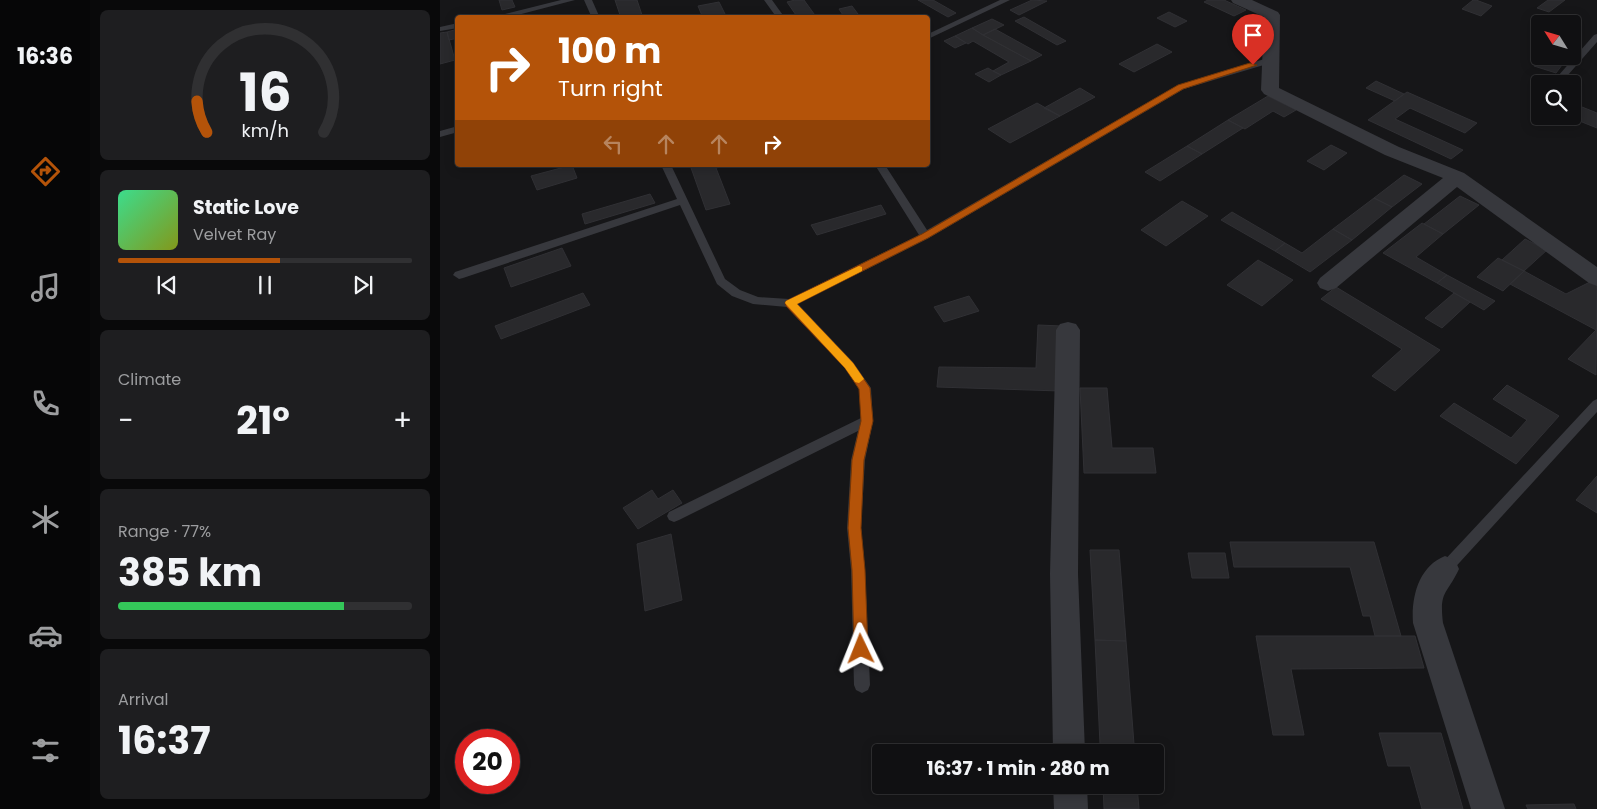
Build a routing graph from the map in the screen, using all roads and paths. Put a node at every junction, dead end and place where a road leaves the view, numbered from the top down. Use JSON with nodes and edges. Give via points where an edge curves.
{"nodes":[{"id":1,"x":572,"y":0,"type":"edge"},
{"id":2,"x":588,"y":0,"type":"edge"},
{"id":3,"x":768,"y":0,"type":"edge"},
{"id":4,"x":1006,"y":0,"type":"edge"},
{"id":5,"x":1239,"y":0,"type":"edge"},
{"id":6,"x":506,"y":15,"type":"edge"},
{"id":7,"x":595,"y":15,"type":"edge"},
{"id":8,"x":779,"y":15,"type":"edge"},
{"id":9,"x":455,"y":26,"type":"edge"},
{"id":10,"x":440,"y":29,"type":"edge"},
{"id":11,"x":930,"y":36,"type":"edge"},
{"id":12,"x":1597,"y":37,"type":"edge"},
{"id":13,"x":1271,"y":60,"type":"junction"},
{"id":14,"x":1564,"y":75,"type":"edge"},
{"id":15,"x":455,"y":130,"type":"edge"},
{"id":16,"x":440,"y":134,"type":"edge"},
{"id":17,"x":667,"y":167,"type":"edge"},
{"id":18,"x":881,"y":167,"type":"edge"},
{"id":19,"x":1457,"y":177,"type":"junction"},
{"id":20,"x":683,"y":201,"type":"junction"},
{"id":21,"x":925,"y":236,"type":"junction"},
{"id":22,"x":459,"y":274,"type":"dead end"},
{"id":23,"x":1597,"y":278,"type":"edge"},
{"id":24,"x":1328,"y":283,"type":"dead end"},
{"id":25,"x":790,"y":303,"type":"junction"},
{"id":26,"x":1068,"y":330,"type":"dead end"},
{"id":27,"x":1597,"y":404,"type":"edge"},
{"id":28,"x":867,"y":421,"type":"junction"},
{"id":29,"x":674,"y":516,"type":"dead end"},
{"id":30,"x":1445,"y":570,"type":"joint"},
{"id":31,"x":862,"y":685,"type":"dead end"},
{"id":32,"x":1069,"y":744,"type":"edge"},
{"id":33,"x":1070,"y":794,"type":"edge"},
{"id":34,"x":1071,"y":809,"type":"edge"},
{"id":35,"x":1488,"y":809,"type":"edge"}],
"edges":[{"from":1,"to":6,"type":"lane"},
{"from":2,"to":7,"type":"lane"},
{"from":3,"to":8,"type":"lane"},
{"from":4,"to":11,"type":"lane"},
{"from":5,"to":13,"type":"street","via":[[1272,15]]},
{"from":9,"to":10,"type":"lane"},
{"from":12,"to":14,"type":"lane"},
{"from":13,"to":19,"type":"street","via":[[1270,90],[1392,151]]},
{"from":13,"to":21,"type":"lane","via":[[1181,87]]},
{"from":15,"to":16,"type":"lane"},
{"from":17,"to":20,"type":"lane"},
{"from":18,"to":21,"type":"lane"},
{"from":19,"to":23,"type":"street"},
{"from":19,"to":24,"type":"street"},
{"from":20,"to":22,"type":"lane"},
{"from":20,"to":25,"type":"lane","via":[[721,281],[736,293],[757,301]]},
{"from":21,"to":25,"type":"lane"},
{"from":25,"to":28,"type":"lane","via":[[849,366],[865,388]]},
{"from":26,"to":32,"type":"street","via":[[1064,574]]},
{"from":27,"to":30,"type":"lane"},
{"from":28,"to":29,"type":"lane"},
{"from":28,"to":31,"type":"lane","via":[[858,460],[854,528]]},
{"from":30,"to":35,"type":"street","via":[[1425,603],[1428,623]]},
{"from":33,"to":34,"type":"street"}]}
